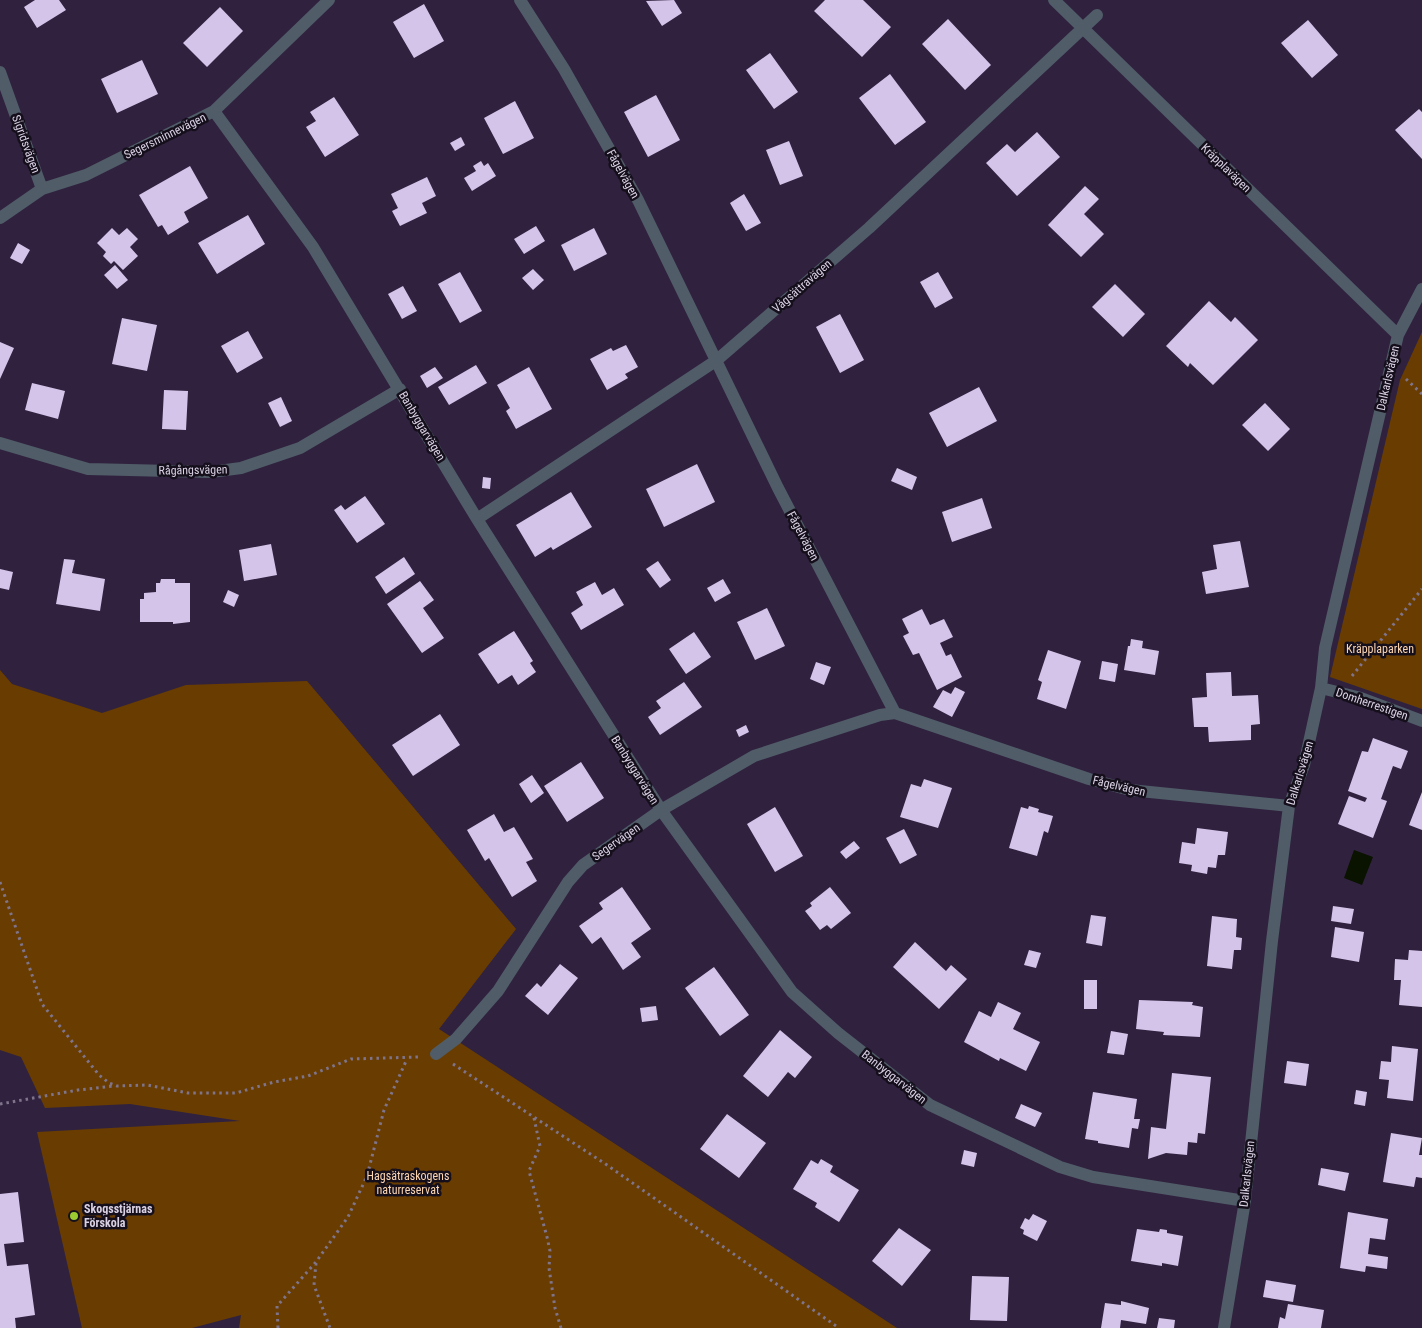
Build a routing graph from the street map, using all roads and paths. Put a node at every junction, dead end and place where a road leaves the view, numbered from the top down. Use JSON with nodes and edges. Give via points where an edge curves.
{"nodes":[{"id":1,"x":330,"y":0,"type":"edge"},
{"id":2,"x":520,"y":0,"type":"edge"},
{"id":3,"x":1054,"y":0,"type":"edge"},
{"id":4,"x":1097,"y":15,"type":"dead end"},
{"id":5,"x":1083,"y":29,"type":"junction"},
{"id":6,"x":0,"y":72,"type":"edge"},
{"id":7,"x":214,"y":111,"type":"junction"},
{"id":8,"x":42,"y":188,"type":"junction"},
{"id":9,"x":0,"y":218,"type":"edge"},
{"id":10,"x":1422,"y":289,"type":"edge"},
{"id":11,"x":1398,"y":335,"type":"junction"},
{"id":12,"x":716,"y":360,"type":"junction"},
{"id":13,"x":400,"y":389,"type":"junction"},
{"id":14,"x":0,"y":443,"type":"edge"},
{"id":15,"x":477,"y":519,"type":"junction"},
{"id":16,"x":1422,"y":589,"type":"edge"},
{"id":17,"x":1322,"y":688,"type":"junction"},
{"id":18,"x":1340,"y":692,"type":"junction"},
{"id":19,"x":895,"y":713,"type":"junction"},
{"id":20,"x":1422,"y":721,"type":"edge"},
{"id":21,"x":1289,"y":806,"type":"junction"},
{"id":22,"x":661,"y":810,"type":"junction"},
{"id":23,"x":0,"y":882,"type":"edge"},
{"id":24,"x":436,"y":1054,"type":"junction"},
{"id":25,"x":407,"y":1059,"type":"junction"},
{"id":26,"x":117,"y":1086,"type":"junction"},
{"id":27,"x":0,"y":1104,"type":"edge"},
{"id":28,"x":534,"y":1118,"type":"junction"},
{"id":29,"x":1245,"y":1201,"type":"junction"},
{"id":30,"x":316,"y":1262,"type":"junction"},
{"id":31,"x":278,"y":1328,"type":"edge"},
{"id":32,"x":330,"y":1328,"type":"edge"},
{"id":33,"x":561,"y":1328,"type":"edge"},
{"id":34,"x":839,"y":1328,"type":"edge"},
{"id":35,"x":1224,"y":1328,"type":"edge"}],
"edges":[{"from":1,"to":7,"type":"street","name":"Segersminnevägen"},
{"from":2,"to":12,"type":"street","name":"Fågelvägen","via":[[564,69],[638,200]]},
{"from":3,"to":5,"type":"street","name":"Kräpplavägen"},
{"from":4,"to":5,"type":"street","name":"Vågsättravägen"},
{"from":5,"to":11,"type":"street","name":"Kräpplavägen"},
{"from":5,"to":12,"type":"street","name":"Vågsättravägen","via":[[869,228]]},
{"from":6,"to":8,"type":"street","name":"Sigridsvägen"},
{"from":7,"to":8,"type":"street","name":"Segersminnevägen","via":[[86,175]]},
{"from":7,"to":13,"type":"street","name":"Banbyggarvägen","via":[[313,247]]},
{"from":8,"to":9,"type":"street","name":"Segersminnevägen"},
{"from":10,"to":11,"type":"street","name":"Dalkarlsvägen"},
{"from":11,"to":17,"type":"street","name":"Dalkarlsvägen","via":[[1325,648]]},
{"from":12,"to":15,"type":"street","name":"Vågsättravägen"},
{"from":12,"to":19,"type":"street","name":"Fågelvägen","via":[[778,488]]},
{"from":13,"to":14,"type":"street","name":"Rågångsvägen","via":[[300,448],[241,468],[219,471],[88,469]]},
{"from":13,"to":15,"type":"street","name":"Banbyggarvägen"},
{"from":15,"to":22,"type":"street","name":"Banbyggarvägen"},
{"from":16,"to":18,"type":"path"},
{"from":17,"to":18,"type":"street","name":"Domherrestigen"},
{"from":17,"to":21,"type":"street","name":"Dalkarlsvägen","via":[[1304,765]]},
{"from":18,"to":20,"type":"street","name":"Domherrestigen"},
{"from":19,"to":21,"type":"street","name":"Fågelvägen","via":[[1130,790]]},
{"from":19,"to":22,"type":"street","name":"Segervägen","via":[[754,756]]},
{"from":21,"to":29,"type":"street","name":"Dalkarlsvägen"},
{"from":22,"to":24,"type":"street","name":"Segervägen","via":[[583,865],[568,882],[498,991],[456,1039]]},
{"from":22,"to":29,"type":"street","name":"Banbyggarvägen","via":[[792,992],[838,1033],[930,1105],[1081,1174]]},
{"from":23,"to":26,"type":"path","via":[[42,1004],[99,1075]]},
{"from":24,"to":25,"type":"path"},
{"from":24,"to":28,"type":"path"},
{"from":25,"to":26,"type":"path","via":[[351,1059],[308,1076],[236,1093],[188,1094],[147,1085]]},
{"from":25,"to":30,"type":"path","via":[[384,1110],[367,1176],[348,1217]]},
{"from":26,"to":27,"type":"path"},
{"from":28,"to":33,"type":"path","via":[[540,1146],[529,1172],[550,1251],[554,1308]]},
{"from":28,"to":34,"type":"path"},
{"from":29,"to":35,"type":"street","name":"Dalkarlsvägen"},
{"from":30,"to":31,"type":"path","via":[[277,1306]]},
{"from":30,"to":32,"type":"path","via":[[314,1284]]}]}
